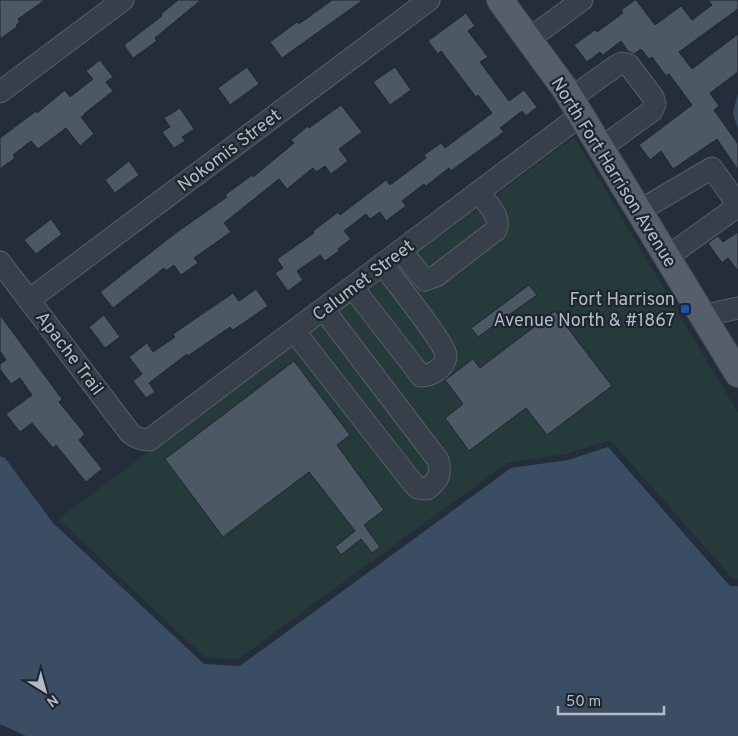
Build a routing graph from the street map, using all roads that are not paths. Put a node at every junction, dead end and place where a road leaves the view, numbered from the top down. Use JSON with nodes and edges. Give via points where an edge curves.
{"nodes":[{"id":1,"x":123,"y":0,"type":"edge"},
{"id":2,"x":429,"y":0,"type":"edge"},
{"id":3,"x":500,"y":0,"type":"edge"},
{"id":4,"x":582,"y":0,"type":"edge"},
{"id":5,"x":529,"y":39,"type":"junction"},
{"id":6,"x":0,"y":92,"type":"edge"},
{"id":7,"x":576,"y":107,"type":"junction"},
{"id":8,"x":601,"y":148,"type":"junction"},
{"id":9,"x":479,"y":193,"type":"junction"},
{"id":10,"x":738,"y":206,"type":"edge"},
{"id":11,"x":639,"y":211,"type":"junction"},
{"id":12,"x":401,"y":251,"type":"junction"},
{"id":13,"x":666,"y":258,"type":"junction"},
{"id":14,"x":0,"y":262,"type":"edge"},
{"id":15,"x":383,"y":265,"type":"junction"},
{"id":16,"x":353,"y":288,"type":"junction"},
{"id":17,"x":29,"y":300,"type":"junction"},
{"id":18,"x":738,"y":308,"type":"edge"},
{"id":19,"x":324,"y":310,"type":"junction"},
{"id":20,"x":702,"y":316,"type":"junction"},
{"id":21,"x":294,"y":332,"type":"junction"},
{"id":22,"x":738,"y":374,"type":"edge"},
{"id":23,"x":143,"y":440,"type":"joint"}],
"edges":[{"from":1,"to":6,"type":"street"},
{"from":2,"to":17,"type":"street","name":"Nokomis Street"},
{"from":3,"to":5,"type":"main road","name":"North Fort Harrison Avenue"},
{"from":4,"to":5,"type":"street"},
{"from":5,"to":7,"type":"main road","name":"North Fort Harrison Avenue"},
{"from":7,"to":8,"type":"main road","name":"North Fort Harrison Avenue"},
{"from":7,"to":8,"type":"street","name":"Calumet Street","via":[[592,83],[622,63],[628,64],[653,97],[652,111]]},
{"from":7,"to":9,"type":"street","name":"Calumet Street"},
{"from":8,"to":11,"type":"main road","name":"North Fort Harrison Avenue"},
{"from":9,"to":12,"type":"street","name":"Calumet Street"},
{"from":9,"to":12,"type":"street","via":[[497,217],[499,224],[496,230],[436,276],[425,280]]},
{"from":10,"to":11,"type":"street","via":[[712,168]]},
{"from":10,"to":13,"type":"street"},
{"from":11,"to":13,"type":"main road","name":"North Fort Harrison Avenue"},
{"from":12,"to":15,"type":"street","name":"Calumet Street"},
{"from":13,"to":20,"type":"main road","name":"North Fort Harrison Avenue"},
{"from":14,"to":17,"type":"street","name":"Apache Trail"},
{"from":15,"to":16,"type":"street","name":"Calumet Street"},
{"from":15,"to":16,"type":"street","via":[[444,350],[443,366],[434,373],[422,376],[414,368]]},
{"from":16,"to":19,"type":"street","name":"Calumet Street"},
{"from":17,"to":23,"type":"street","name":"Apache Trail","via":[[130,433]]},
{"from":18,"to":20,"type":"street"},
{"from":19,"to":21,"type":"street","name":"Calumet Street"},
{"from":19,"to":21,"type":"street","via":[[438,460],[441,469],[437,481],[427,489],[418,488],[412,482]]},
{"from":20,"to":22,"type":"main road","name":"North Fort Harrison Avenue"},
{"from":21,"to":23,"type":"street","name":"Calumet Street","via":[[156,436]]}]}
